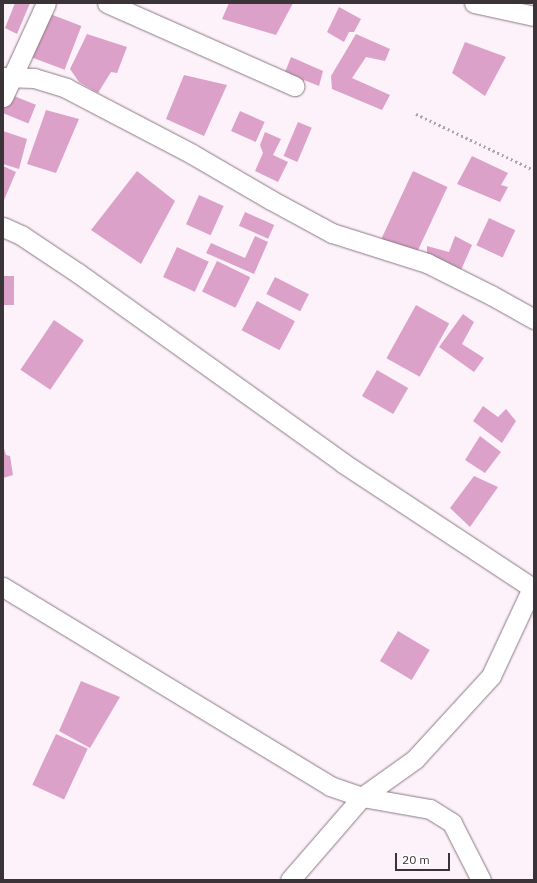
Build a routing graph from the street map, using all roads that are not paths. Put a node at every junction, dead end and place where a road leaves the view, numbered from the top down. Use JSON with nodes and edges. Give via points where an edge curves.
{"nodes":[{"id":1,"x":46,"y":3,"type":"edge"},
{"id":2,"x":107,"y":3,"type":"edge"},
{"id":3,"x":474,"y":3,"type":"edge"},
{"id":4,"x":534,"y":16,"type":"edge"},
{"id":5,"x":7,"y":77,"type":"edge"},
{"id":6,"x":294,"y":86,"type":"dead end"},
{"id":7,"x":3,"y":97,"type":"edge"},
{"id":8,"x":3,"y":227,"type":"edge"},
{"id":9,"x":534,"y":319,"type":"edge"},
{"id":10,"x":3,"y":587,"type":"edge"},
{"id":11,"x":533,"y":589,"type":"edge"},
{"id":12,"x":362,"y":797,"type":"junction"},
{"id":13,"x":290,"y":880,"type":"edge"},
{"id":14,"x":482,"y":880,"type":"edge"}],
"edges":[{"from":1,"to":5,"type":"street"},
{"from":2,"to":6,"type":"street"},
{"from":3,"to":4,"type":"street"},
{"from":5,"to":7,"type":"street"},
{"from":5,"to":9,"type":"street","via":[[34,78],[66,88],[332,232],[427,263]]},
{"from":8,"to":11,"type":"street","via":[[21,235],[71,269],[343,463]]},
{"from":10,"to":12,"type":"street","via":[[330,786]]},
{"from":11,"to":12,"type":"street","via":[[491,676],[415,759]]},
{"from":12,"to":13,"type":"street"},
{"from":12,"to":14,"type":"street","via":[[430,809],[452,822]]}]}
